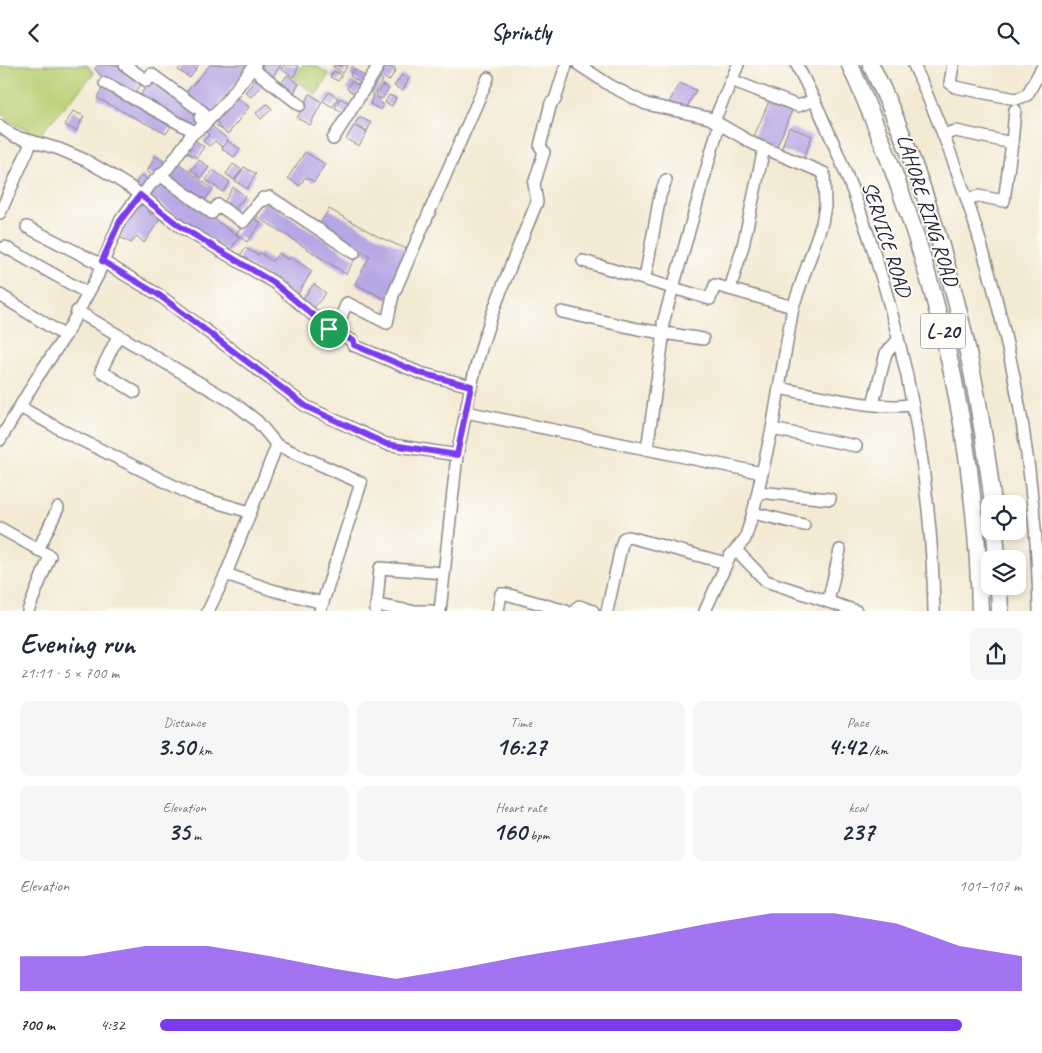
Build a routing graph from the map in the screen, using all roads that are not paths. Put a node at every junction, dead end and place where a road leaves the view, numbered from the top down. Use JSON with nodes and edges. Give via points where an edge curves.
{"nodes":[{"id":1,"x":125,"y":65,"type":"edge"},
{"id":2,"x":379,"y":65,"type":"edge"},
{"id":3,"x":566,"y":65,"type":"edge"},
{"id":4,"x":579,"y":65,"type":"edge"},
{"id":5,"x":738,"y":65,"type":"edge"},
{"id":6,"x":797,"y":65,"type":"edge"},
{"id":7,"x":850,"y":65,"type":"edge"},
{"id":8,"x":871,"y":65,"type":"edge"},
{"id":9,"x":914,"y":65,"type":"edge"},
{"id":10,"x":953,"y":65,"type":"edge"},
{"id":11,"x":254,"y":67,"type":"edge"},
{"id":12,"x":1042,"y":68,"type":"edge"},
{"id":13,"x":488,"y":78,"type":"dead end"},
{"id":14,"x":731,"y":79,"type":"junction"},
{"id":15,"x":104,"y":83,"type":"dead end"},
{"id":16,"x":815,"y":100,"type":"junction"},
{"id":17,"x":300,"y":105,"type":"dead end"},
{"id":18,"x":1015,"y":110,"type":"dead end"},
{"id":19,"x":206,"y":123,"type":"junction"},
{"id":20,"x":717,"y":123,"type":"junction"},
{"id":21,"x":0,"y":126,"type":"edge"},
{"id":22,"x":195,"y":131,"type":"junction"},
{"id":23,"x":944,"y":134,"type":"junction"},
{"id":24,"x":333,"y":139,"type":"dead end"},
{"id":25,"x":32,"y":141,"type":"junction"},
{"id":26,"x":1012,"y":143,"type":"junction"},
{"id":27,"x":764,"y":148,"type":"junction"},
{"id":28,"x":160,"y":175,"type":"junction"},
{"id":29,"x":666,"y":180,"type":"dead end"},
{"id":30,"x":141,"y":195,"type":"junction"},
{"id":31,"x":968,"y":199,"type":"junction"},
{"id":32,"x":0,"y":213,"type":"edge"},
{"id":33,"x":27,"y":227,"type":"dead end"},
{"id":34,"x":5,"y":247,"type":"dead end"},
{"id":35,"x":354,"y":253,"type":"dead end"},
{"id":36,"x":583,"y":261,"type":"dead end"},
{"id":37,"x":101,"y":263,"type":"junction"},
{"id":38,"x":645,"y":278,"type":"junction"},
{"id":39,"x":673,"y":287,"type":"junction"},
{"id":40,"x":730,"y":289,"type":"junction"},
{"id":41,"x":87,"y":293,"type":"junction"},
{"id":42,"x":0,"y":295,"type":"edge"},
{"id":43,"x":793,"y":307,"type":"junction"},
{"id":44,"x":77,"y":311,"type":"junction"},
{"id":45,"x":562,"y":312,"type":"dead end"},
{"id":46,"x":329,"y":329,"type":"junction"},
{"id":47,"x":664,"y":332,"type":"junction"},
{"id":48,"x":65,"y":336,"type":"junction"},
{"id":49,"x":118,"y":336,"type":"junction"},
{"id":50,"x":703,"y":339,"type":"dead end"},
{"id":51,"x":898,"y":339,"type":"junction"},
{"id":52,"x":471,"y":386,"type":"junction"},
{"id":53,"x":779,"y":388,"type":"junction"},
{"id":54,"x":135,"y":393,"type":"dead end"},
{"id":55,"x":873,"y":405,"type":"junction"},
{"id":56,"x":912,"y":405,"type":"junction"},
{"id":57,"x":20,"y":407,"type":"junction"},
{"id":58,"x":466,"y":411,"type":"junction"},
{"id":59,"x":772,"y":429,"type":"junction"},
{"id":60,"x":0,"y":441,"type":"edge"},
{"id":61,"x":277,"y":445,"type":"junction"},
{"id":62,"x":856,"y":446,"type":"dead end"},
{"id":63,"x":647,"y":449,"type":"junction"},
{"id":64,"x":457,"y":455,"type":"junction"},
{"id":65,"x":762,"y":473,"type":"junction"},
{"id":66,"x":758,"y":492,"type":"junction"},
{"id":67,"x":992,"y":495,"type":"edge"},
{"id":68,"x":830,"y":499,"type":"dead end"},
{"id":69,"x":58,"y":508,"type":"dead end"},
{"id":70,"x":250,"y":512,"type":"junction"},
{"id":71,"x":753,"y":513,"type":"junction"},
{"id":72,"x":804,"y":525,"type":"dead end"},
{"id":73,"x":0,"y":528,"type":"edge"},
{"id":74,"x":38,"y":550,"type":"junction"},
{"id":75,"x":736,"y":550,"type":"junction"},
{"id":76,"x":840,"y":550,"type":"dead end"},
{"id":77,"x":726,"y":563,"type":"junction"},
{"id":78,"x":444,"y":573,"type":"junction"},
{"id":79,"x":226,"y":574,"type":"junction"},
{"id":80,"x":999,"y":595,"type":"edge"},
{"id":81,"x":828,"y":602,"type":"junction"},
{"id":82,"x":321,"y":607,"type":"edge"},
{"id":83,"x":376,"y":608,"type":"edge"},
{"id":84,"x":28,"y":611,"type":"edge"},
{"id":85,"x":208,"y":611,"type":"edge"},
{"id":86,"x":410,"y":611,"type":"edge"},
{"id":87,"x":414,"y":611,"type":"edge"},
{"id":88,"x":432,"y":611,"type":"edge"},
{"id":89,"x":440,"y":611,"type":"edge"},
{"id":90,"x":498,"y":611,"type":"edge"},
{"id":91,"x":566,"y":611,"type":"edge"},
{"id":92,"x":575,"y":611,"type":"edge"},
{"id":93,"x":593,"y":611,"type":"edge"},
{"id":94,"x":607,"y":611,"type":"edge"},
{"id":95,"x":705,"y":611,"type":"edge"},
{"id":96,"x":856,"y":611,"type":"edge"},
{"id":97,"x":934,"y":611,"type":"edge"},
{"id":98,"x":980,"y":611,"type":"edge"},
{"id":99,"x":1000,"y":611,"type":"edge"},
{"id":100,"x":1038,"y":611,"type":"edge"}],
"edges":[{"from":1,"to":19,"type":"street","via":[[147,81],[151,74],[203,112],[200,118]]},
{"from":2,"to":24,"type":"street"},
{"from":3,"to":52,"type":"street","via":[[555,100],[551,103],[540,146],[544,152],[534,184],[537,202],[492,315]]},
{"from":4,"to":20,"type":"street","via":[[646,104],[709,118]]},
{"from":5,"to":14,"type":"street"},
{"from":6,"to":16,"type":"street","name":"SERVICE ROAD"},
{"from":7,"to":98,"type":"highway","name":"LAHORE RING ROAD","number":"L-20","via":[[888,151],[908,208],[947,347],[969,466]]},
{"from":8,"to":67,"type":"highway","name":"LAHORE RING ROAD","number":"L-20","via":[[895,114],[949,275],[979,402]]},
{"from":9,"to":23,"type":"street"},
{"from":10,"to":12,"type":"street","via":[[950,83],[955,87],[1016,99],[1027,95]]},
{"from":11,"to":17,"type":"street"},
{"from":11,"to":19,"type":"street"},
{"from":13,"to":46,"type":"street","via":[[393,295],[387,323],[347,303],[341,317]]},
{"from":14,"to":16,"type":"street","via":[[798,106]]},
{"from":14,"to":20,"type":"street"},
{"from":15,"to":22,"type":"street"},
{"from":16,"to":51,"type":"street","name":"SERVICE ROAD","via":[[861,214]]},
{"from":18,"to":26,"type":"street"},
{"from":19,"to":22,"type":"street"},
{"from":20,"to":27,"type":"street"},
{"from":20,"to":39,"type":"street"},
{"from":21,"to":25,"type":"street","via":[[14,136]]},
{"from":22,"to":28,"type":"street"},
{"from":23,"to":26,"type":"street","via":[[956,131]]},
{"from":23,"to":31,"type":"street"},
{"from":25,"to":30,"type":"street","via":[[85,160]]},
{"from":25,"to":32,"type":"street"},
{"from":26,"to":31,"type":"street","via":[[1004,201],[978,195]]},
{"from":27,"to":40,"type":"street","via":[[743,247]]},
{"from":27,"to":43,"type":"street","via":[[824,173],[822,223]]},
{"from":28,"to":30,"type":"street"},
{"from":28,"to":35,"type":"street","via":[[212,213],[218,205],[243,222],[263,198],[270,197]]},
{"from":29,"to":38,"type":"street"},
{"from":30,"to":37,"type":"street","via":[[120,221]]},
{"from":30,"to":46,"type":"street","via":[[181,227],[274,283]]},
{"from":31,"to":100,"type":"street","via":[[993,287],[1021,419],[1032,503]]},
{"from":33,"to":37,"type":"street"},
{"from":34,"to":41,"type":"street"},
{"from":36,"to":38,"type":"street"},
{"from":37,"to":41,"type":"street"},
{"from":37,"to":64,"type":"street","via":[[159,295],[307,407],[386,444]]},
{"from":38,"to":39,"type":"street"},
{"from":39,"to":40,"type":"street","via":[[710,299],[714,285]]},
{"from":39,"to":47,"type":"street","via":[[663,323]]},
{"from":40,"to":43,"type":"street"},
{"from":41,"to":44,"type":"street"},
{"from":42,"to":48,"type":"street"},
{"from":43,"to":53,"type":"street"},
{"from":44,"to":48,"type":"street"},
{"from":44,"to":49,"type":"street"},
{"from":45,"to":47,"type":"street"},
{"from":46,"to":52,"type":"street","via":[[354,341],[354,345],[420,373]]},
{"from":47,"to":50,"type":"street"},
{"from":47,"to":63,"type":"street"},
{"from":48,"to":57,"type":"street"},
{"from":49,"to":54,"type":"street","via":[[101,371]]},
{"from":49,"to":61,"type":"street","via":[[234,403]]},
{"from":51,"to":55,"type":"street","via":[[886,353]]},
{"from":51,"to":56,"type":"street","name":"SERVICE ROAD"},
{"from":52,"to":58,"type":"street"},
{"from":53,"to":55,"type":"street"},
{"from":53,"to":59,"type":"street"},
{"from":55,"to":56,"type":"street"},
{"from":56,"to":97,"type":"street","name":"SERVICE ROAD","via":[[929,510]]},
{"from":57,"to":60,"type":"street"},
{"from":57,"to":70,"type":"street","via":[[194,496]]},
{"from":58,"to":63,"type":"street"},
{"from":58,"to":64,"type":"street"},
{"from":59,"to":62,"type":"street"},
{"from":59,"to":65,"type":"street"},
{"from":61,"to":70,"type":"street"},
{"from":61,"to":82,"type":"street","via":[[361,483]]},
{"from":63,"to":65,"type":"street"},
{"from":64,"to":78,"type":"street"},
{"from":65,"to":66,"type":"street"},
{"from":66,"to":68,"type":"street"},
{"from":66,"to":71,"type":"street"},
{"from":69,"to":74,"type":"street"},
{"from":70,"to":79,"type":"street"},
{"from":71,"to":72,"type":"street"},
{"from":71,"to":75,"type":"street","via":[[745,539]]},
{"from":73,"to":74,"type":"street"},
{"from":74,"to":84,"type":"street","via":[[50,559]]},
{"from":75,"to":77,"type":"street"},
{"from":75,"to":81,"type":"street","via":[[766,581]]},
{"from":76,"to":81,"type":"street"},
{"from":77,"to":94,"type":"street","via":[[624,538]]},
{"from":77,"to":95,"type":"street"},
{"from":78,"to":83,"type":"street","via":[[380,568]]},
{"from":78,"to":89,"type":"street"},
{"from":79,"to":82,"type":"street"},
{"from":79,"to":85,"type":"street"},
{"from":80,"to":99,"type":"highway"},
{"from":81,"to":96,"type":"street"},
{"from":83,"to":86,"type":"street"},
{"from":87,"to":88,"type":"street"},
{"from":90,"to":91,"type":"street","via":[[501,594]]},
{"from":92,"to":93,"type":"street","via":[[579,606]]}]}
